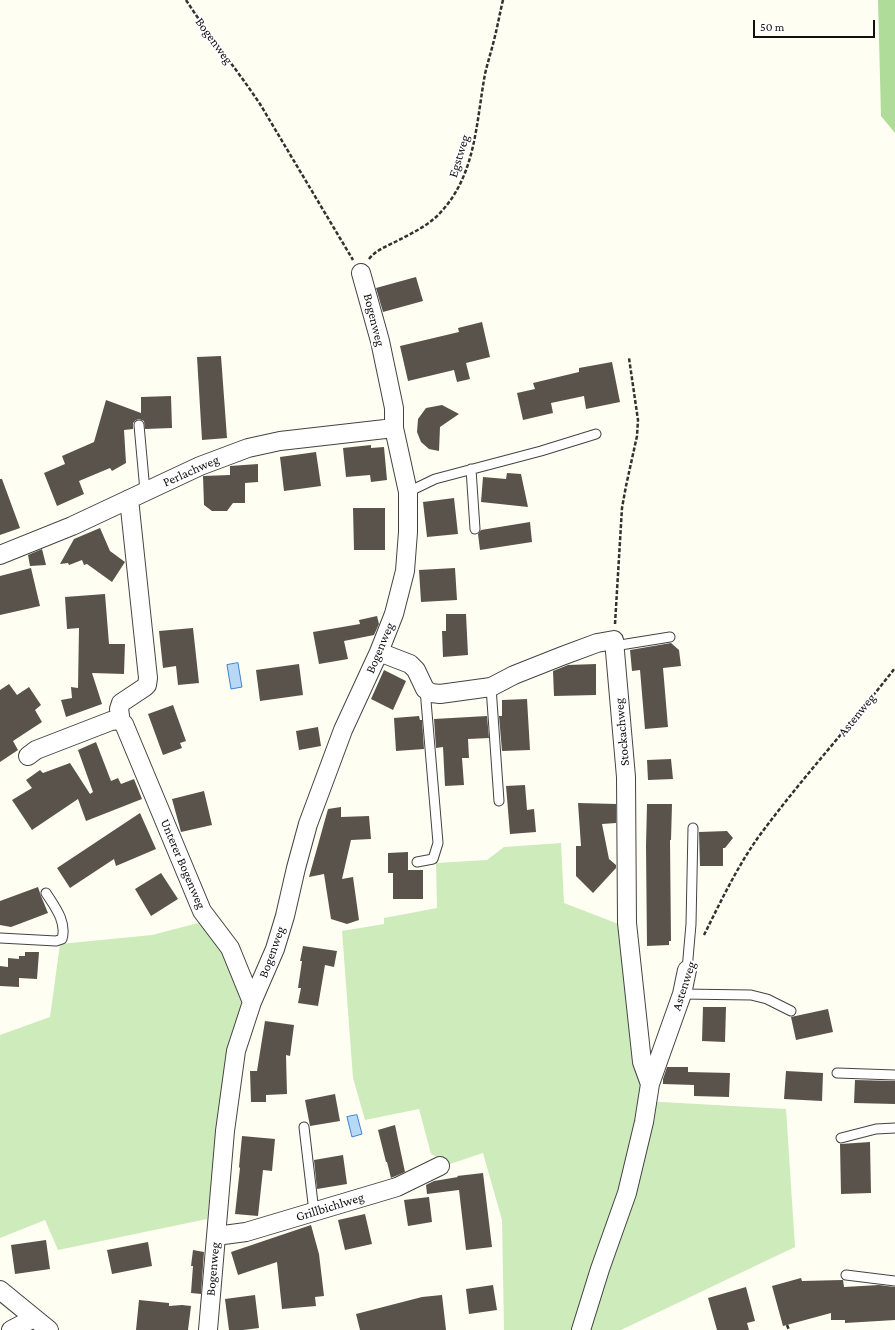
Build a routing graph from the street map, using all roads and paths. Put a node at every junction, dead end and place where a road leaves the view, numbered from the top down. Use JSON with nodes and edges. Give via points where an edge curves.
{"nodes":[{"id":1,"x":186,"y":0,"type":"edge"},
{"id":2,"x":503,"y":0,"type":"edge"},
{"id":3,"x":362,"y":273,"type":"junction"},
{"id":4,"x":629,"y":358,"type":"dead end"},
{"id":5,"x":139,"y":425,"type":"dead end"},
{"id":6,"x":394,"y":428,"type":"junction"},
{"id":7,"x":596,"y":434,"type":"dead end"},
{"id":8,"x":471,"y":469,"type":"junction"},
{"id":9,"x":145,"y":491,"type":"junction"},
{"id":10,"x":408,"y":492,"type":"junction"},
{"id":11,"x":129,"y":499,"type":"junction"},
{"id":12,"x":475,"y":529,"type":"dead end"},
{"id":13,"x":0,"y":555,"type":"edge"},
{"id":14,"x":670,"y":637,"type":"dead end"},
{"id":15,"x":614,"y":643,"type":"junction"},
{"id":16,"x":379,"y":652,"type":"junction"},
{"id":17,"x":895,"y":668,"type":"edge"},
{"id":18,"x":491,"y":687,"type":"junction"},
{"id":19,"x":425,"y":689,"type":"junction"},
{"id":20,"x":121,"y":722,"type":"junction"},
{"id":21,"x":28,"y":756,"type":"dead end"},
{"id":22,"x":498,"y":801,"type":"dead end"},
{"id":23,"x":693,"y":828,"type":"dead end"},
{"id":24,"x":417,"y":862,"type":"dead end"},
{"id":25,"x":46,"y":894,"type":"dead end"},
{"id":26,"x":702,"y":937,"type":"dead end"},
{"id":27,"x":0,"y":938,"type":"edge"},
{"id":28,"x":687,"y":970,"type":"joint"},
{"id":29,"x":682,"y":994,"type":"junction"},
{"id":30,"x":252,"y":1002,"type":"junction"},
{"id":31,"x":791,"y":1011,"type":"dead end"},
{"id":32,"x":837,"y":1073,"type":"dead end"},
{"id":33,"x":895,"y":1075,"type":"edge"},
{"id":34,"x":650,"y":1084,"type":"junction"},
{"id":35,"x":304,"y":1127,"type":"dead end"},
{"id":36,"x":895,"y":1128,"type":"edge"},
{"id":37,"x":841,"y":1138,"type":"dead end"},
{"id":38,"x":440,"y":1166,"type":"dead end"},
{"id":39,"x":314,"y":1212,"type":"junction"},
{"id":40,"x":216,"y":1236,"type":"junction"},
{"id":41,"x":846,"y":1275,"type":"dead end"},
{"id":42,"x":895,"y":1281,"type":"edge"},
{"id":43,"x":0,"y":1290,"type":"edge"},
{"id":44,"x":34,"y":1318,"type":"junction"},
{"id":45,"x":787,"y":1325,"type":"dead end"},
{"id":46,"x":11,"y":1330,"type":"edge"},
{"id":47,"x":49,"y":1330,"type":"edge"},
{"id":48,"x":208,"y":1330,"type":"edge"},
{"id":49,"x":581,"y":1330,"type":"edge"},
{"id":50,"x":789,"y":1330,"type":"edge"}],
"edges":[{"from":1,"to":3,"type":"path","name":"Bogenweg","via":[[260,104]]},
{"from":2,"to":3,"type":"path","name":"Egstweg","via":[[486,72],[474,144],[460,186],[446,206],[430,222],[379,250],[370,257]]},
{"from":3,"to":6,"type":"street","name":"Bogenweg","via":[[394,408]]},
{"from":4,"to":15,"type":"path","via":[[638,420],[622,508]]},
{"from":5,"to":9,"type":"lane"},
{"from":6,"to":9,"type":"street","name":"Perlachweg","via":[[280,441],[248,448],[206,463]]},
{"from":6,"to":10,"type":"street","name":"Bogenweg"},
{"from":7,"to":8,"type":"lane"},
{"from":8,"to":10,"type":"lane","via":[[435,479]]},
{"from":8,"to":12,"type":"lane"},
{"from":9,"to":11,"type":"street","name":"Perlachweg"},
{"from":10,"to":16,"type":"street","name":"Bogenweg","via":[[405,571],[394,614]]},
{"from":11,"to":13,"type":"street","name":"Perlachweg","via":[[72,526]]},
{"from":11,"to":20,"type":"street","name":"Unterer Bogenweg","via":[[148,678],[145,687],[121,703]]},
{"from":14,"to":15,"type":"lane"},
{"from":15,"to":18,"type":"street","via":[[597,643],[514,675]]},
{"from":15,"to":34,"type":"street","name":"Stockachweg","via":[[626,777],[627,923],[642,1062]]},
{"from":16,"to":19,"type":"street","via":[[414,666]]},
{"from":16,"to":30,"type":"street","name":"Bogenweg","via":[[343,730],[320,791],[306,831],[275,949]]},
{"from":17,"to":26,"type":"path","name":"Astenweg","via":[[756,841]]},
{"from":18,"to":19,"type":"street","via":[[440,694]]},
{"from":18,"to":22,"type":"lane"},
{"from":19,"to":24,"type":"lane","via":[[438,844],[432,859]]},
{"from":20,"to":21,"type":"street","via":[[105,724],[36,750]]},
{"from":20,"to":30,"type":"street","name":"Unterer Bogenweg","via":[[202,911],[230,948]]},
{"from":23,"to":28,"type":"lane","via":[[691,924]]},
{"from":25,"to":27,"type":"lane","via":[[60,915],[64,932],[62,939],[56,941]]},
{"from":28,"to":29,"type":"street","name":"Astenweg"},
{"from":29,"to":31,"type":"lane","via":[[751,995],[767,999]]},
{"from":29,"to":34,"type":"street","name":"Astenweg"},
{"from":30,"to":40,"type":"street","name":"Bogenweg","via":[[239,1040],[234,1066],[225,1131]]},
{"from":32,"to":33,"type":"lane"},
{"from":34,"to":49,"type":"street","name":"Astenweg","via":[[627,1193]]},
{"from":35,"to":39,"type":"lane"},
{"from":36,"to":37,"type":"lane","via":[[876,1129]]},
{"from":38,"to":39,"type":"street","name":"Grillbichlweg","via":[[397,1187]]},
{"from":39,"to":40,"type":"street","name":"Grillbichlweg","via":[[246,1232]]},
{"from":40,"to":48,"type":"street","name":"Bogenweg"},
{"from":41,"to":42,"type":"lane"},
{"from":43,"to":44,"type":"street"},
{"from":44,"to":46,"type":"street"},
{"from":44,"to":47,"type":"street"},
{"from":45,"to":50,"type":"path"}]}
